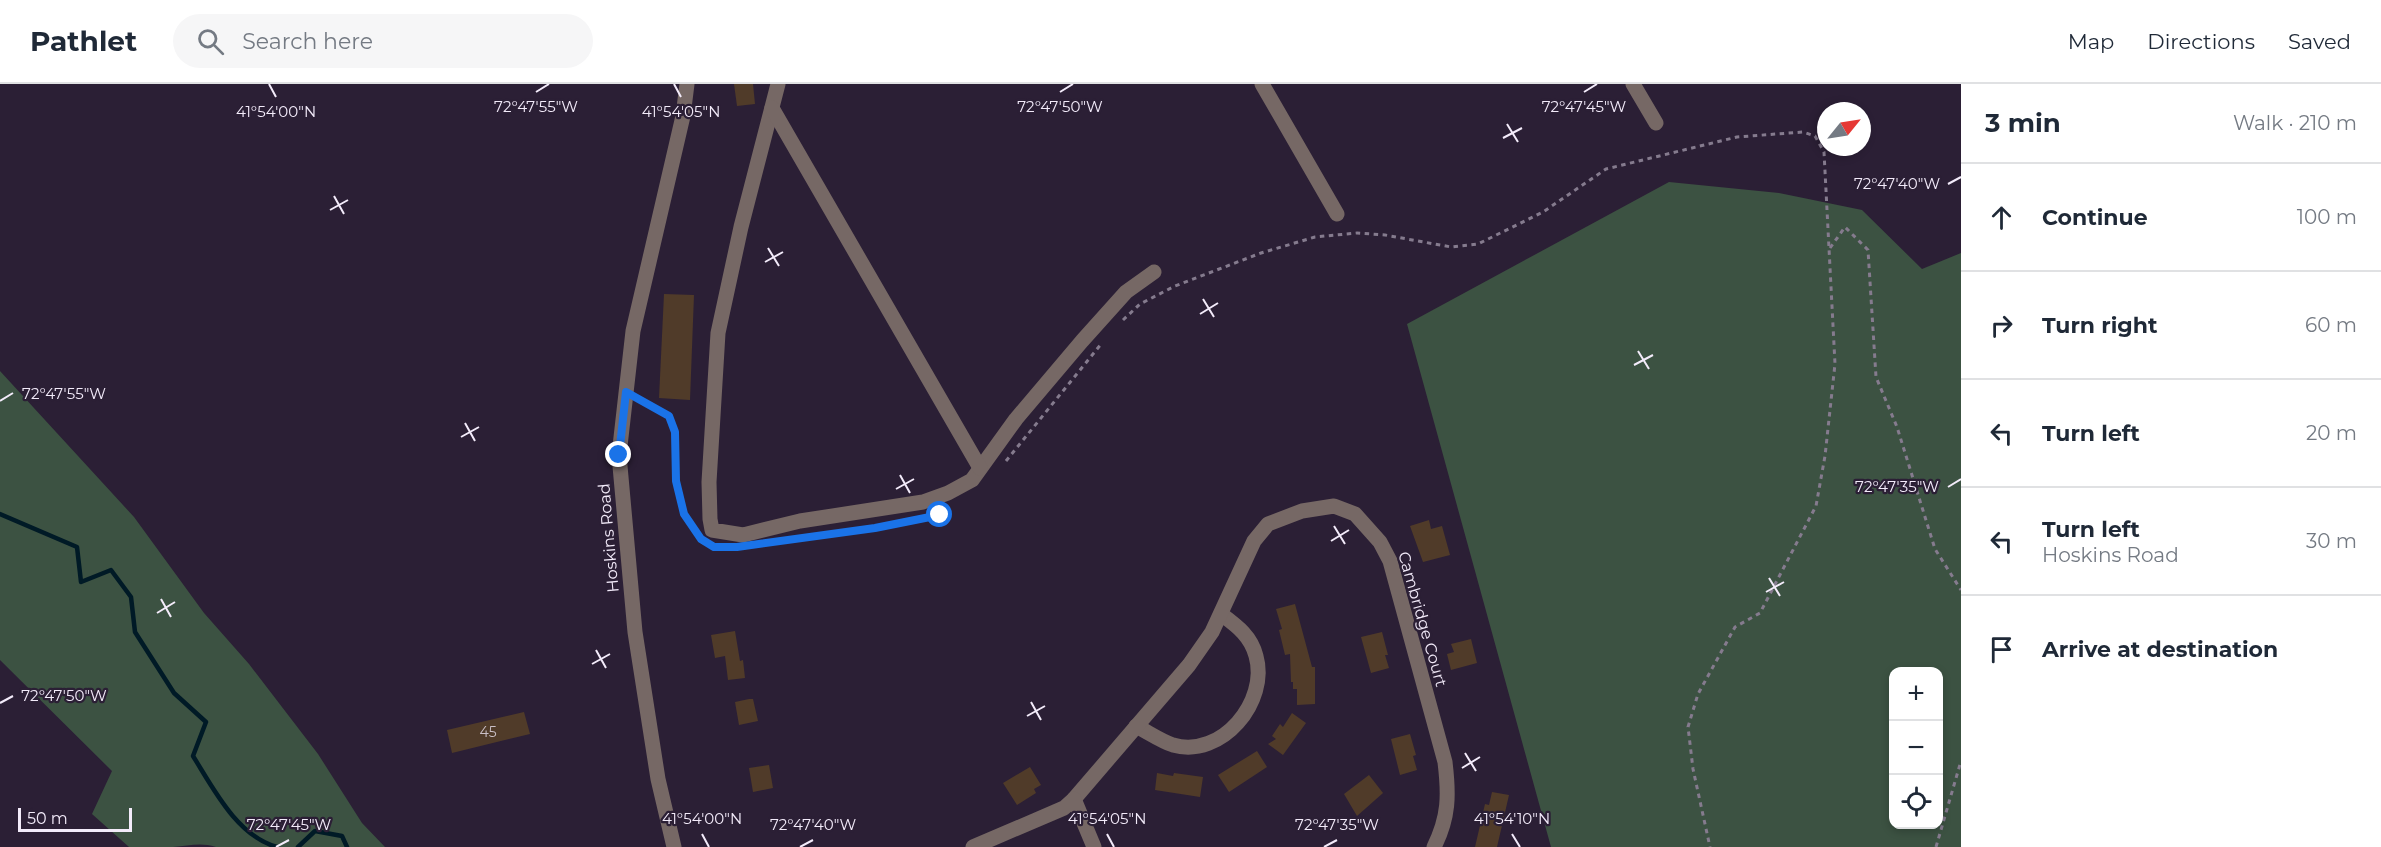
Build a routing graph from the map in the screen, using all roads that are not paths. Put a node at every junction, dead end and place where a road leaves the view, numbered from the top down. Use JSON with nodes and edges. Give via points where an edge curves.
{"nodes":[{"id":1,"x":687,"y":84,"type":"edge"},
{"id":2,"x":778,"y":84,"type":"edge"},
{"id":3,"x":1262,"y":84,"type":"edge"},
{"id":4,"x":1633,"y":84,"type":"edge"},
{"id":5,"x":772,"y":108,"type":"junction"},
{"id":6,"x":1656,"y":123,"type":"dead end"},
{"id":7,"x":1337,"y":214,"type":"dead end"},
{"id":8,"x":1154,"y":272,"type":"dead end"},
{"id":9,"x":980,"y":468,"type":"junction"},
{"id":10,"x":1221,"y":614,"type":"junction"},
{"id":11,"x":1136,"y":726,"type":"junction"},
{"id":12,"x":1074,"y":799,"type":"junction"},
{"id":13,"x":674,"y":847,"type":"edge"},
{"id":14,"x":973,"y":847,"type":"edge"},
{"id":15,"x":1094,"y":847,"type":"edge"},
{"id":16,"x":1434,"y":847,"type":"edge"}],
"edges":[{"from":1,"to":13,"type":"street","name":"Hoskins Road","via":[[633,331],[619,455],[630,587],[658,779]]},
{"from":2,"to":5,"type":"street"},
{"from":3,"to":7,"type":"street"},
{"from":4,"to":6,"type":"street"},
{"from":5,"to":9,"type":"street"},
{"from":5,"to":9,"type":"street","via":[[718,333],[709,482],[712,530],[742,535],[800,521],[923,502],[972,480]]},
{"from":8,"to":9,"type":"street","via":[[1111,308],[1016,419]]},
{"from":10,"to":11,"type":"street","name":"Cambridge Court","via":[[1190,665]]},
{"from":10,"to":11,"type":"street","via":[[1244,631],[1257,657],[1257,691],[1241,719],[1227,734],[1196,746],[1174,746]]},
{"from":10,"to":16,"type":"street","name":"Cambridge Court","via":[[1254,541],[1268,524],[1302,511],[1334,506],[1354,514],[1380,542],[1390,561],[1445,762],[1449,796],[1442,831]]},
{"from":11,"to":12,"type":"street","name":"Cambridge Court"},
{"from":12,"to":14,"type":"street","name":"Cambridge Court","via":[[1064,808]]},
{"from":12,"to":15,"type":"street"}]}
